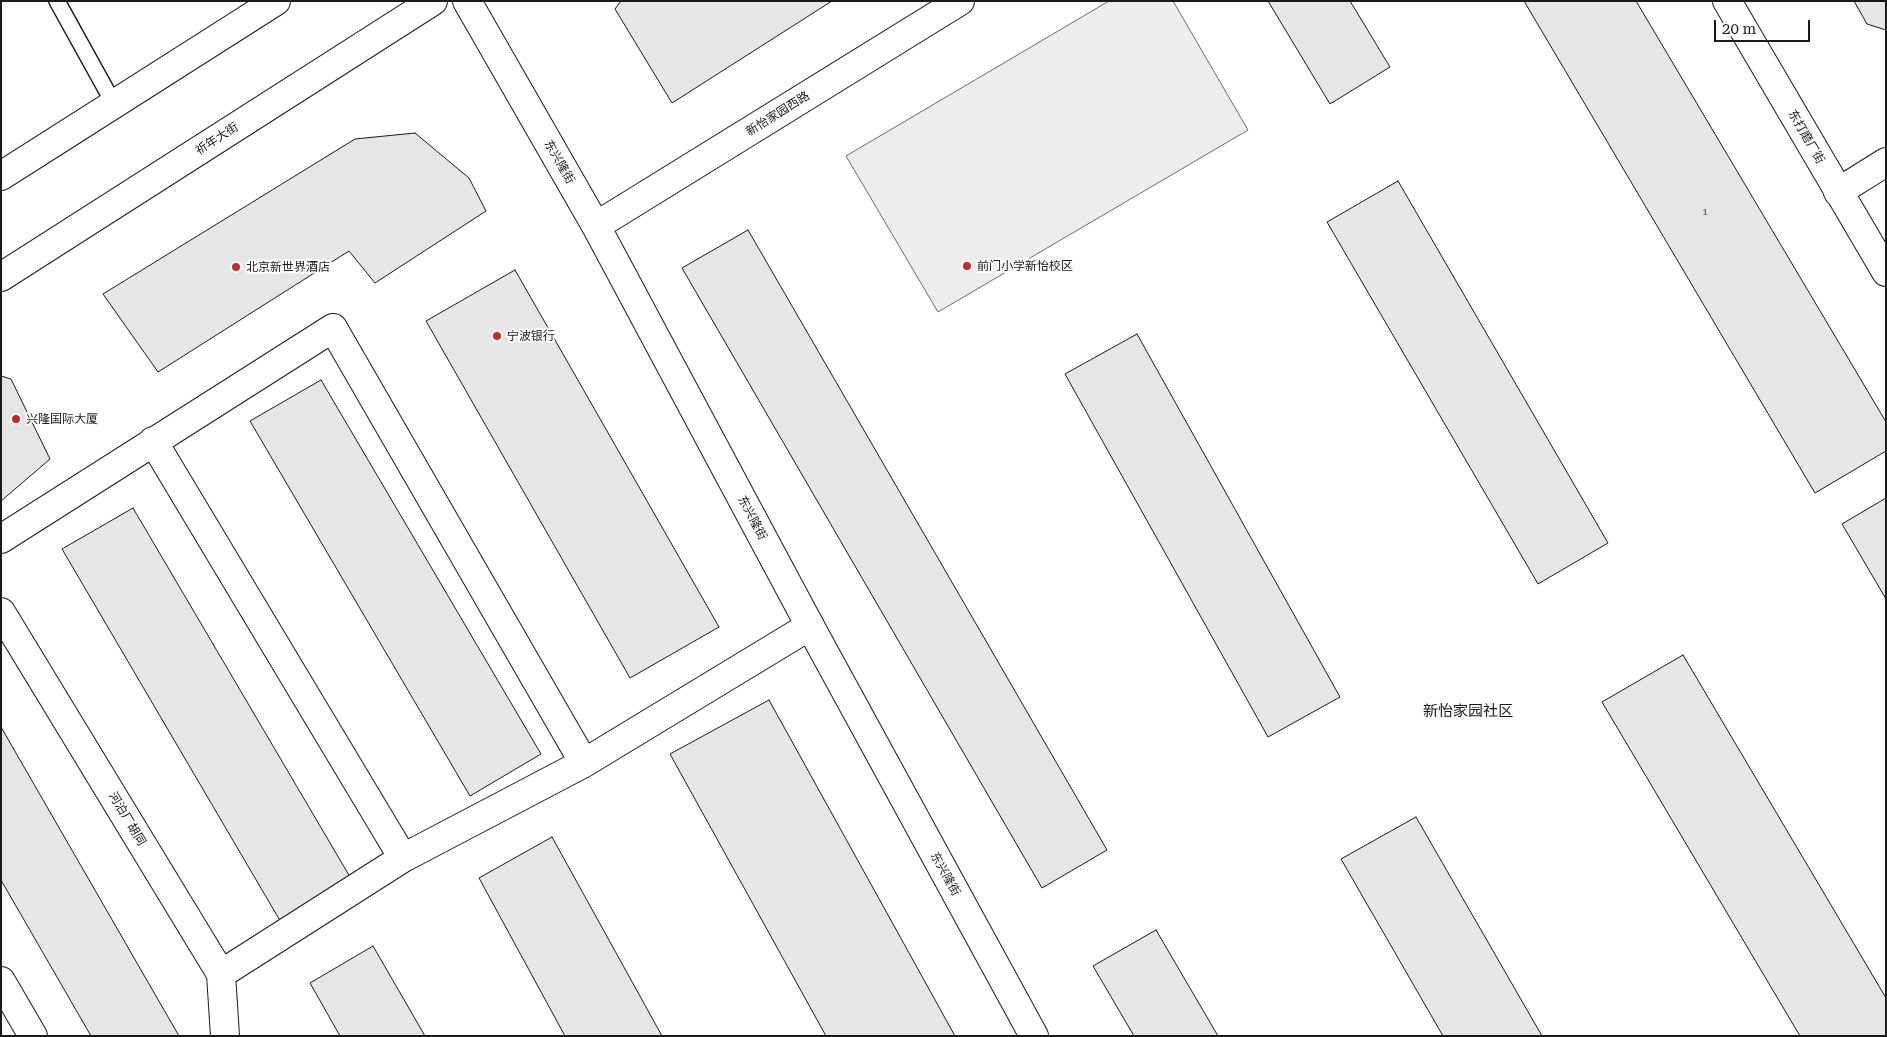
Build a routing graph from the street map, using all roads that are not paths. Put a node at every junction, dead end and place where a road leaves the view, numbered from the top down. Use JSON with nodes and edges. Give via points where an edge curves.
{"nodes":[{"id":1,"x":57,"y":1,"type":"edge"},
{"id":2,"x":276,"y":1,"type":"edge"},
{"id":3,"x":433,"y":1,"type":"edge"},
{"id":4,"x":467,"y":1,"type":"edge"},
{"id":5,"x":960,"y":1,"type":"edge"},
{"id":6,"x":1727,"y":1,"type":"edge"},
{"id":7,"x":114,"y":104,"type":"junction"},
{"id":8,"x":1886,"y":162,"type":"edge"},
{"id":9,"x":1,"y":176,"type":"edge"},
{"id":10,"x":1838,"y":192,"type":"junction"},
{"id":11,"x":596,"y":226,"type":"junction"},
{"id":12,"x":1886,"y":272,"type":"edge"},
{"id":13,"x":1,"y":276,"type":"edge"},
{"id":14,"x":154,"y":441,"type":"junction"},
{"id":15,"x":1,"y":539,"type":"edge"},
{"id":16,"x":1,"y":612,"type":"edge"},
{"id":17,"x":810,"y":626,"type":"junction"},
{"id":18,"x":584,"y":763,"type":"junction"},
{"id":19,"x":403,"y":858,"type":"junction"},
{"id":20,"x":221,"y":974,"type":"junction"},
{"id":21,"x":1,"y":982,"type":"edge"},
{"id":22,"x":33,"y":1036,"type":"edge"},
{"id":23,"x":225,"y":1036,"type":"edge"},
{"id":24,"x":1034,"y":1036,"type":"edge"}],
"edges":[{"from":1,"to":7,"type":"lane"},
{"from":2,"to":7,"type":"street"},
{"from":3,"to":13,"type":"street","name":"祈年大街"},
{"from":4,"to":11,"type":"street","name":"东兴隆街"},
{"from":5,"to":11,"type":"street","name":"新怡家园西路"},
{"from":6,"to":10,"type":"street","name":"东打磨厂街"},
{"from":7,"to":9,"type":"street"},
{"from":8,"to":10,"type":"street"},
{"from":10,"to":12,"type":"street","name":"东打磨厂街"},
{"from":11,"to":17,"type":"street","name":"东兴隆街"},
{"from":14,"to":15,"type":"street"},
{"from":14,"to":18,"type":"street","via":[[334,328]]},
{"from":14,"to":19,"type":"street"},
{"from":16,"to":20,"type":"street","name":"河泊厂胡同"},
{"from":17,"to":18,"type":"street"},
{"from":17,"to":24,"type":"street","name":"东兴隆街"},
{"from":18,"to":19,"type":"street"},
{"from":19,"to":20,"type":"street"},
{"from":20,"to":23,"type":"street","name":"河泊厂胡同"},
{"from":21,"to":22,"type":"street"}]}
